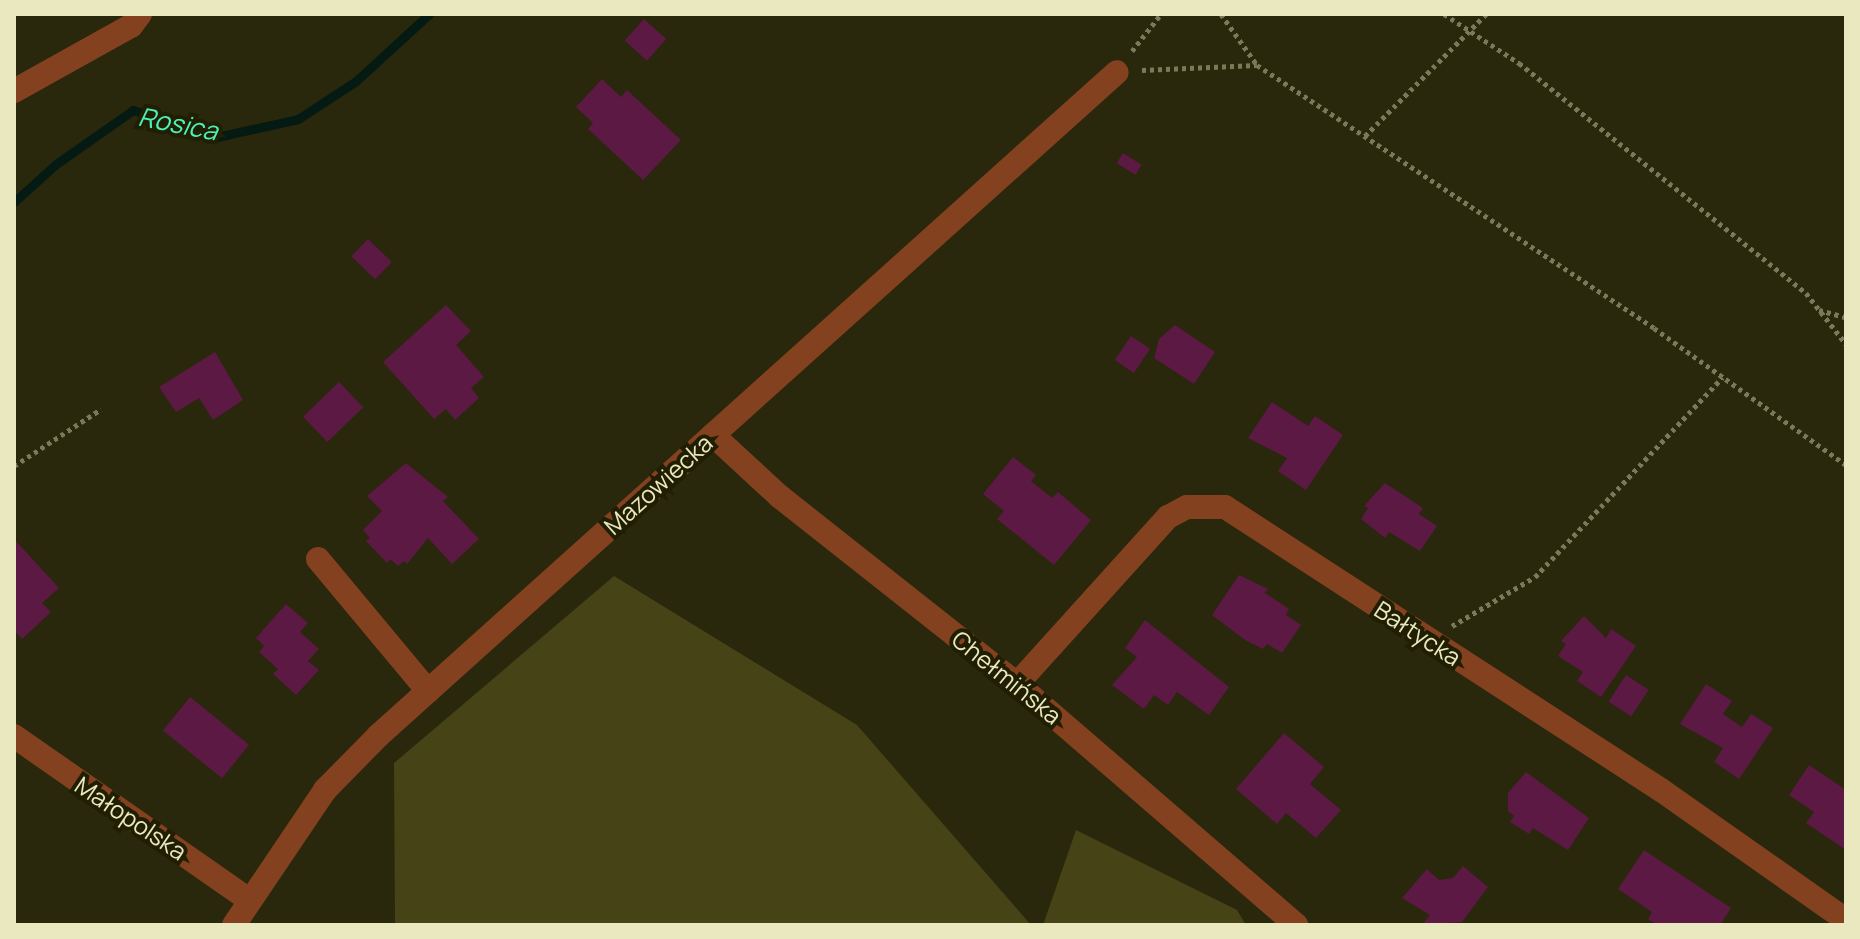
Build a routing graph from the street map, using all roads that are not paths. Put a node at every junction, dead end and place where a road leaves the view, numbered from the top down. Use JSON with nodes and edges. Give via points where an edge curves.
{"nodes":[{"id":1,"x":140,"y":14,"type":"edge"},
{"id":2,"x":1117,"y":72,"type":"road end"},
{"id":3,"x":14,"y":91,"type":"edge"},
{"id":4,"x":713,"y":435,"type":"junction"},
{"id":5,"x":318,"y":559,"type":"dead end"},
{"id":6,"x":1017,"y":684,"type":"junction"},
{"id":7,"x":428,"y":691,"type":"junction"},
{"id":8,"x":14,"y":736,"type":"edge"},
{"id":9,"x":249,"y":900,"type":"junction"},
{"id":10,"x":1846,"y":920,"type":"edge"},
{"id":11,"x":234,"y":925,"type":"edge"},
{"id":12,"x":1296,"y":925,"type":"edge"}],
"edges":[{"from":1,"to":3,"type":"street","via":[[131,26]]},
{"from":2,"to":4,"type":"street","name":"Mazowiecka"},
{"from":4,"to":6,"type":"street","name":"Chełmińska","via":[[779,496]]},
{"from":4,"to":7,"type":"street","name":"Mazowiecka"},
{"from":5,"to":7,"type":"street"},
{"from":6,"to":10,"type":"street","name":"Bałtycka","via":[[1168,517],[1212,504],[1242,515],[1661,790]]},
{"from":6,"to":12,"type":"street","name":"Chełmińska"},
{"from":7,"to":9,"type":"street","name":"Mazowiecka","via":[[325,790]]},
{"from":8,"to":9,"type":"street","name":"Małopolska"},
{"from":9,"to":11,"type":"street","name":"Mazowiecka"}]}
